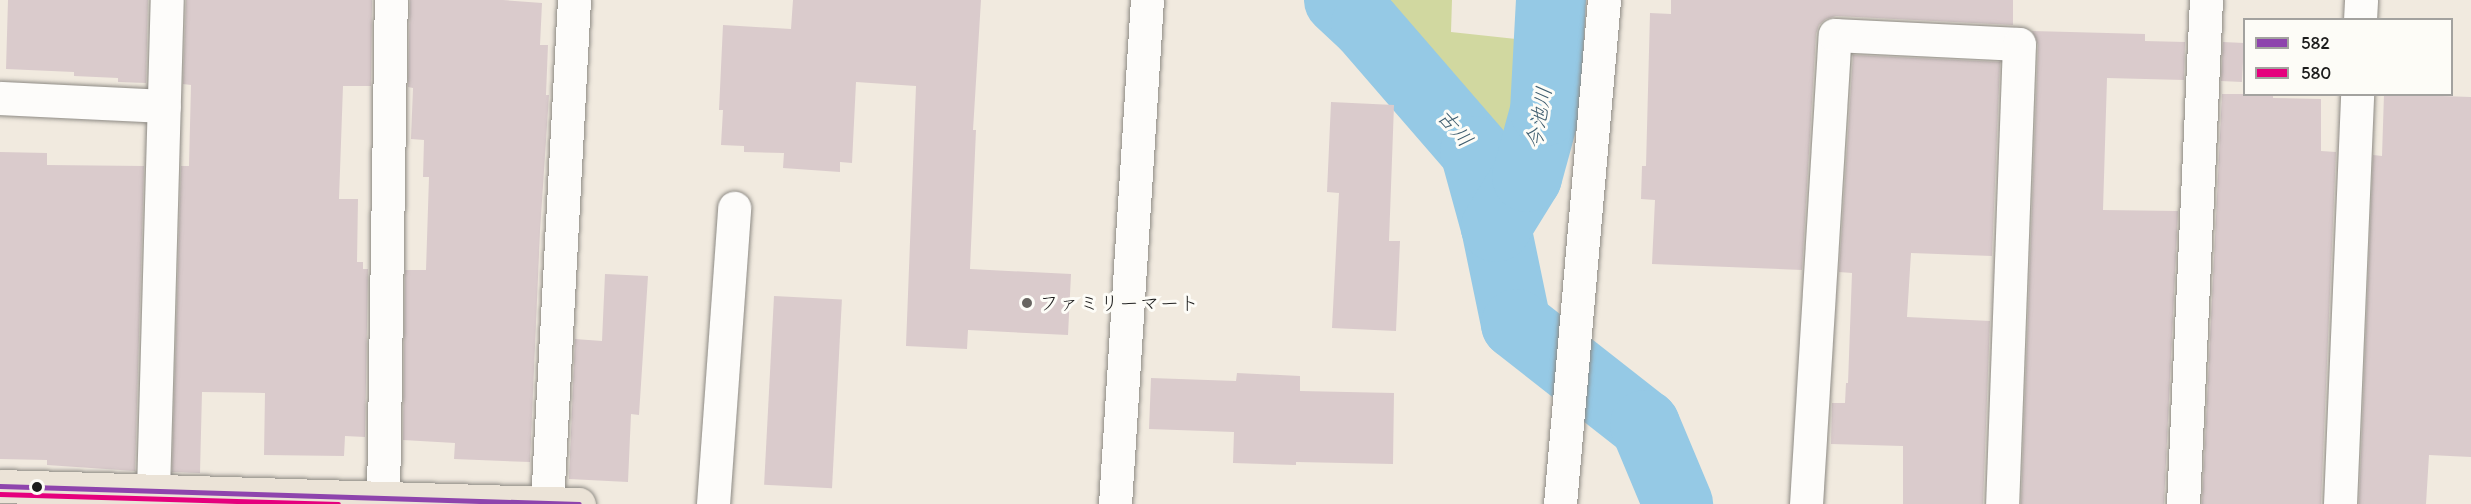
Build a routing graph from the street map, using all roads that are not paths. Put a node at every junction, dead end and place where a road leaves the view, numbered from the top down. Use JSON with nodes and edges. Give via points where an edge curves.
{"nodes":[{"id":1,"x":167,"y":0,"type":"edge"},
{"id":2,"x":391,"y":0,"type":"edge"},
{"id":3,"x":574,"y":0,"type":"edge"},
{"id":4,"x":1147,"y":0,"type":"edge"},
{"id":5,"x":1604,"y":0,"type":"edge"},
{"id":6,"x":2206,"y":0,"type":"edge"},
{"id":7,"x":2361,"y":0,"type":"edge"},
{"id":8,"x":2360,"y":18,"type":"edge"},
{"id":9,"x":2357,"y":96,"type":"edge"},
{"id":10,"x":0,"y":98,"type":"edge"},
{"id":11,"x":164,"y":106,"type":"junction"},
{"id":12,"x":734,"y":208,"type":"dead end"},
{"id":13,"x":0,"y":486,"type":"edge"},
{"id":14,"x":1561,"y":493,"type":"edge"},
{"id":15,"x":155,"y":497,"type":"edge"},
{"id":16,"x":383,"y":498,"type":"junction"},
{"id":17,"x":326,"y":500,"type":"edge"},
{"id":18,"x":484,"y":502,"type":"edge"},
{"id":19,"x":563,"y":504,"type":"edge"},
{"id":20,"x":713,"y":504,"type":"edge"},
{"id":21,"x":1115,"y":504,"type":"edge"},
{"id":22,"x":1806,"y":504,"type":"edge"},
{"id":23,"x":2002,"y":504,"type":"edge"},
{"id":24,"x":2182,"y":504,"type":"edge"},
{"id":25,"x":2340,"y":504,"type":"edge"}],
"edges":[{"from":1,"to":11,"type":"street"},
{"from":2,"to":16,"type":"street"},
{"from":3,"to":19,"type":"street"},
{"from":4,"to":21,"type":"street"},
{"from":5,"to":14,"type":"street"},
{"from":6,"to":24,"type":"street"},
{"from":7,"to":8,"type":"street"},
{"from":9,"to":25,"type":"street"},
{"from":10,"to":11,"type":"street"},
{"from":11,"to":15,"type":"street"},
{"from":12,"to":20,"type":"street"},
{"from":13,"to":15,"type":"main road"},
{"from":15,"to":17,"type":"main road"},
{"from":16,"to":17,"type":"main road"},
{"from":16,"to":18,"type":"main road"},
{"from":18,"to":19,"type":"main road"},
{"from":22,"to":23,"type":"street","via":[[1835,35],[2019,44]]}]}
